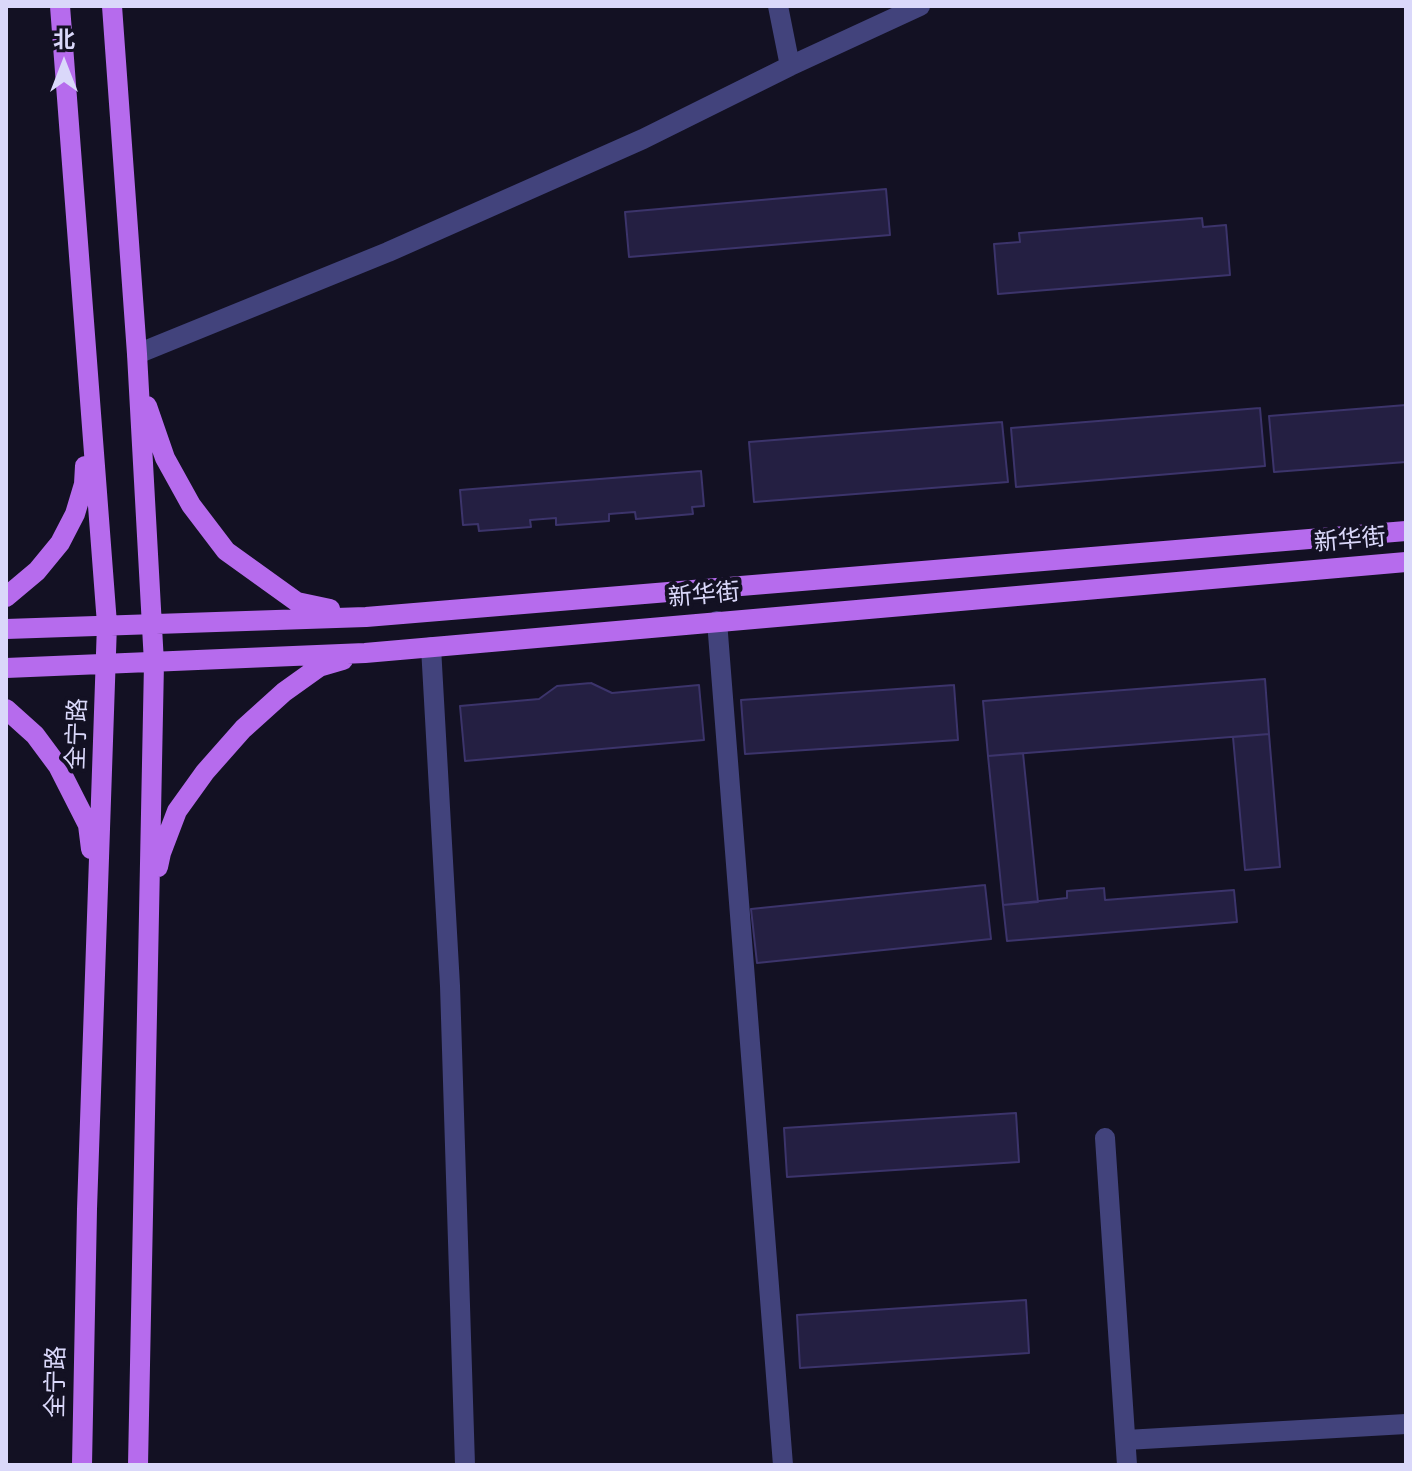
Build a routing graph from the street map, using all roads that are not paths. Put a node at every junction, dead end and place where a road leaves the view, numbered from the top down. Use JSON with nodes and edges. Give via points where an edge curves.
{"nodes":[{"id":1,"x":60,"y":6,"type":"edge"},
{"id":2,"x":112,"y":6,"type":"edge"},
{"id":3,"x":778,"y":6,"type":"edge"},
{"id":4,"x":920,"y":6,"type":"edge"},
{"id":5,"x":790,"y":66,"type":"junction"},
{"id":6,"x":137,"y":354,"type":"junction"},
{"id":7,"x":139,"y":383,"type":"junction"},
{"id":8,"x":89,"y":386,"type":"junction"},
{"id":9,"x":1406,"y":531,"type":"edge"},
{"id":10,"x":1406,"y":562,"type":"edge"},
{"id":11,"x":6,"y":597,"type":"edge"},
{"id":12,"x":366,"y":617,"type":"junction"},
{"id":13,"x":717,"y":621,"type":"junction"},
{"id":14,"x":153,"y":623,"type":"junction"},
{"id":15,"x":107,"y":624,"type":"junction"},
{"id":16,"x":6,"y":629,"type":"edge"},
{"id":17,"x":431,"y":647,"type":"junction"},
{"id":18,"x":365,"y":653,"type":"junction"},
{"id":19,"x":154,"y":663,"type":"junction"},
{"id":20,"x":107,"y":665,"type":"junction"},
{"id":21,"x":6,"y":668,"type":"edge"},
{"id":22,"x":6,"y":709,"type":"edge"},
{"id":23,"x":98,"y":906,"type":"junction"},
{"id":24,"x":149,"y":918,"type":"junction"},
{"id":25,"x":1105,"y":1138,"type":"dead end"},
{"id":26,"x":1406,"y":1424,"type":"edge"},
{"id":27,"x":1126,"y":1440,"type":"junction"},
{"id":28,"x":82,"y":1465,"type":"edge"},
{"id":29,"x":138,"y":1465,"type":"edge"},
{"id":30,"x":465,"y":1465,"type":"edge"},
{"id":31,"x":783,"y":1465,"type":"edge"},
{"id":32,"x":1127,"y":1465,"type":"edge"}],
"edges":[{"from":1,"to":8,"type":"main road","name":"全宁路"},
{"from":2,"to":6,"type":"main road"},
{"from":3,"to":5,"type":"street"},
{"from":4,"to":5,"type":"street"},
{"from":5,"to":6,"type":"street","via":[[643,139],[388,252]]},
{"from":6,"to":7,"type":"main road"},
{"from":7,"to":12,"type":"main road","via":[[165,458],[191,505],[226,551],[297,602]]},
{"from":7,"to":14,"type":"main road"},
{"from":8,"to":11,"type":"main road","via":[[84,484],[75,514],[37,571]]},
{"from":8,"to":15,"type":"main road","name":"全宁路"},
{"from":9,"to":12,"type":"main road","name":"新华街"},
{"from":10,"to":13,"type":"main road","name":"新华街"},
{"from":12,"to":14,"type":"main road","name":"新华街"},
{"from":13,"to":17,"type":"main road","name":"新华街"},
{"from":13,"to":31,"type":"street"},
{"from":14,"to":15,"type":"main road","name":"新华街"},
{"from":14,"to":19,"type":"main road"},
{"from":15,"to":16,"type":"main road","name":"新华街"},
{"from":15,"to":20,"type":"main road","name":"全宁路"},
{"from":17,"to":18,"type":"main road","name":"新华街"},
{"from":17,"to":30,"type":"street","via":[[450,986]]},
{"from":18,"to":19,"type":"main road","name":"新华街"},
{"from":18,"to":24,"type":"main road","via":[[319,667],[284,692],[205,772],[177,811],[161,853]]},
{"from":19,"to":20,"type":"main road","name":"新华街"},
{"from":19,"to":24,"type":"main road"},
{"from":20,"to":21,"type":"main road","name":"新华街"},
{"from":20,"to":23,"type":"main road","name":"全宁路"},
{"from":22,"to":23,"type":"main road","via":[[58,766],[88,825]]},
{"from":23,"to":28,"type":"main road","name":"全宁路"},
{"from":24,"to":29,"type":"main road"},
{"from":25,"to":27,"type":"street"},
{"from":26,"to":27,"type":"street"},
{"from":27,"to":32,"type":"street"}]}
